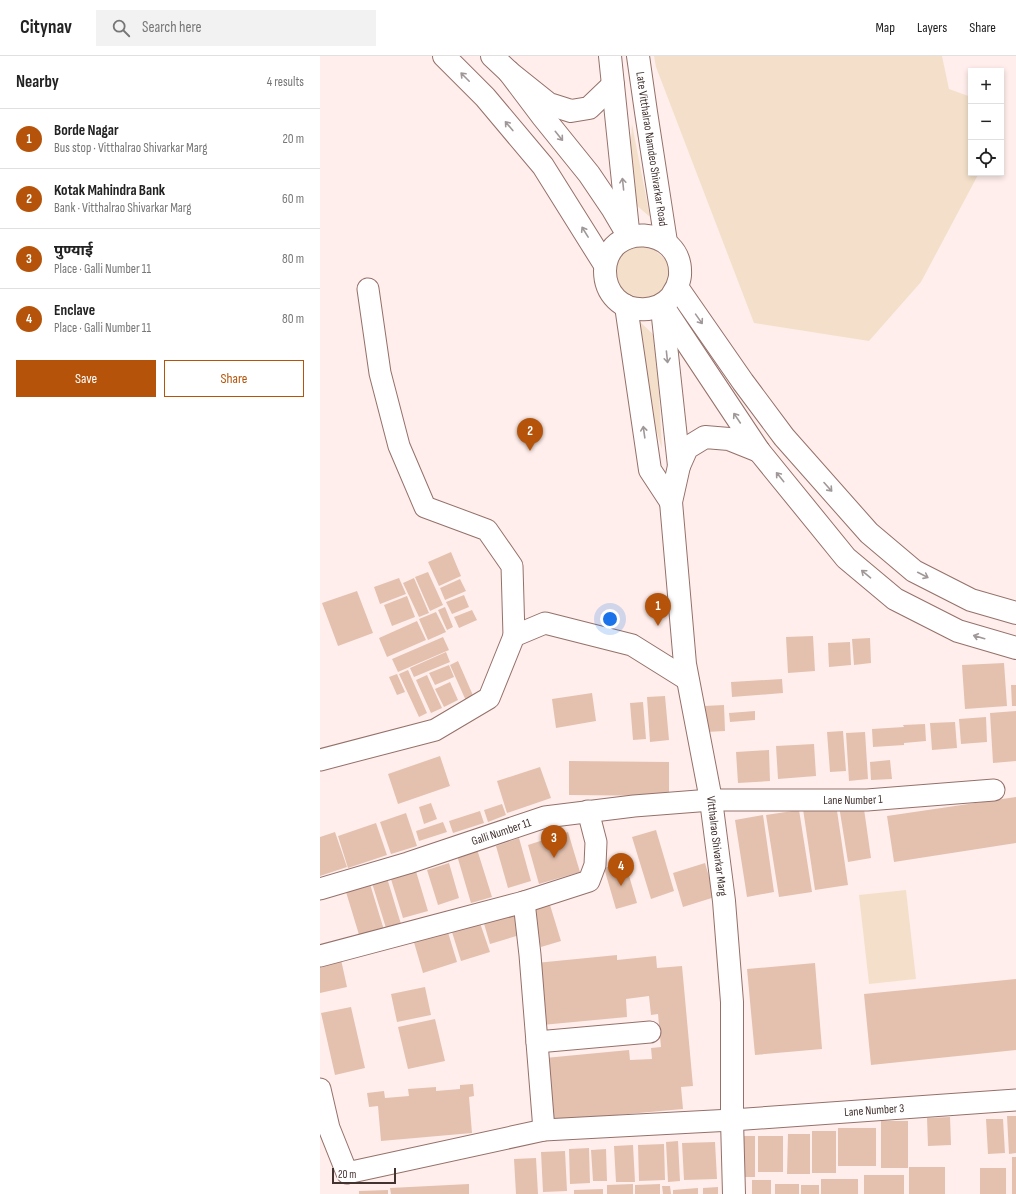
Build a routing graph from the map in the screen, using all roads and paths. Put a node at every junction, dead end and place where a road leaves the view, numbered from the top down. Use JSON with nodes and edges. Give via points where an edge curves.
{"nodes":[{"id":1,"x":444,"y":56,"type":"edge"},
{"id":2,"x":492,"y":56,"type":"edge"},
{"id":3,"x":610,"y":56,"type":"edge"},
{"id":4,"x":638,"y":56,"type":"edge"},
{"id":5,"x":509,"y":72,"type":"junction"},
{"id":6,"x":613,"y":85,"type":"junction"},
{"id":7,"x":629,"y":237,"type":"junction"},
{"id":8,"x":666,"y":242,"type":"junction"},
{"id":9,"x":605,"y":265,"type":"junction"},
{"id":10,"x":677,"y":287,"type":"junction"},
{"id":11,"x":368,"y":289,"type":"dead end"},
{"id":12,"x":662,"y":304,"type":"junction"},
{"id":13,"x":626,"y":306,"type":"junction"},
{"id":14,"x":759,"y":451,"type":"junction"},
{"id":15,"x":679,"y":466,"type":"junction"},
{"id":16,"x":671,"y":502,"type":"junction"},
{"id":17,"x":1016,"y":613,"type":"edge"},
{"id":18,"x":514,"y":636,"type":"junction"},
{"id":19,"x":1016,"y":648,"type":"edge"},
{"id":20,"x":688,"y":680,"type":"junction"},
{"id":21,"x":320,"y":760,"type":"edge"},
{"id":22,"x":994,"y":790,"type":"dead end"},
{"id":23,"x":711,"y":800,"type":"junction"},
{"id":24,"x":588,"y":811,"type":"junction"},
{"id":25,"x":320,"y":889,"type":"edge"},
{"id":26,"x":524,"y":902,"type":"junction"},
{"id":27,"x":320,"y":956,"type":"edge"},
{"id":28,"x":650,"y":1032,"type":"dead end"},
{"id":29,"x":537,"y":1042,"type":"junction"},
{"id":30,"x":320,"y":1089,"type":"edge"},
{"id":31,"x":1016,"y":1100,"type":"edge"},
{"id":32,"x":732,"y":1120,"type":"junction"},
{"id":33,"x":325,"y":1128,"type":"edge"},
{"id":34,"x":544,"y":1130,"type":"junction"},
{"id":35,"x":734,"y":1194,"type":"edge"}],
"edges":[{"from":9,"to":1,"type":"street","one_way":true,"via":[[542,166],[486,98]]},
{"from":2,"to":5,"type":"street"},
{"from":3,"to":6,"type":"street"},
{"from":4,"to":8,"type":"street","name":"Late Vitthalrao Namdeo Shivarkar Road"},
{"from":5,"to":6,"type":"street","via":[[549,104],[571,111],[590,108]]},
{"from":5,"to":7,"type":"street","one_way":true,"via":[[590,174]]},
{"from":7,"to":6,"type":"street","one_way":true},
{"from":7,"to":8,"type":"street","via":[[642,234]]},
{"from":7,"to":9,"type":"street","via":[[610,253]]},
{"from":8,"to":10,"type":"street","via":[[679,264],[680,276]]},
{"from":9,"to":13,"type":"street","via":[[605,278],[609,289],[616,299]]},
{"from":10,"to":12,"type":"street","via":[[671,297]]},
{"from":10,"to":17,"type":"street","one_way":true,"via":[[784,437],[869,533],[914,571],[971,600]]},
{"from":11,"to":18,"type":"street","via":[[380,373],[399,446],[425,507],[487,530],[512,566]]},
{"from":12,"to":13,"type":"street","via":[[649,309]]},
{"from":14,"to":12,"type":"street","one_way":true},
{"from":12,"to":15,"type":"street","one_way":true},
{"from":16,"to":13,"type":"street","one_way":true,"via":[[650,470]]},
{"from":14,"to":15,"type":"street","via":[[729,439],[705,437],[687,448]]},
{"from":19,"to":14,"type":"street","one_way":true,"via":[[958,631],[895,599],[846,558]]},
{"from":15,"to":16,"type":"street"},
{"from":16,"to":20,"type":"street","name":"Vitthalrao Shivarkar Marg"},
{"from":18,"to":20,"type":"street","via":[[545,623],[632,645]]},
{"from":18,"to":21,"type":"street","via":[[489,698],[435,730]]},
{"from":20,"to":23,"type":"street","name":"Vitthalrao Shivarkar Marg"},
{"from":22,"to":23,"type":"street","name":"Lane Number 1","via":[[867,800]]},
{"from":23,"to":24,"type":"street","name":"Galli Number 11"},
{"from":23,"to":32,"type":"street","name":"Vitthalrao Shivarkar Marg","via":[[724,901],[732,1002]]},
{"from":24,"to":25,"type":"street","name":"Galli Number 11","via":[[545,817],[408,863]]},
{"from":24,"to":26,"type":"street","via":[[596,842],[595,865],[589,881]]},
{"from":26,"to":27,"type":"street"},
{"from":26,"to":29,"type":"street"},
{"from":28,"to":29,"type":"street"},
{"from":29,"to":34,"type":"street"},
{"from":30,"to":33,"type":"street"},
{"from":31,"to":32,"type":"street","name":"Lane Number 3"},
{"from":32,"to":34,"type":"street","name":"Lane Number 3"},
{"from":32,"to":35,"type":"street","name":"Vitthalrao Shivarkar Marg"},
{"from":33,"to":34,"type":"street","name":"Lane Number 3","via":[[347,1173]]}]}
